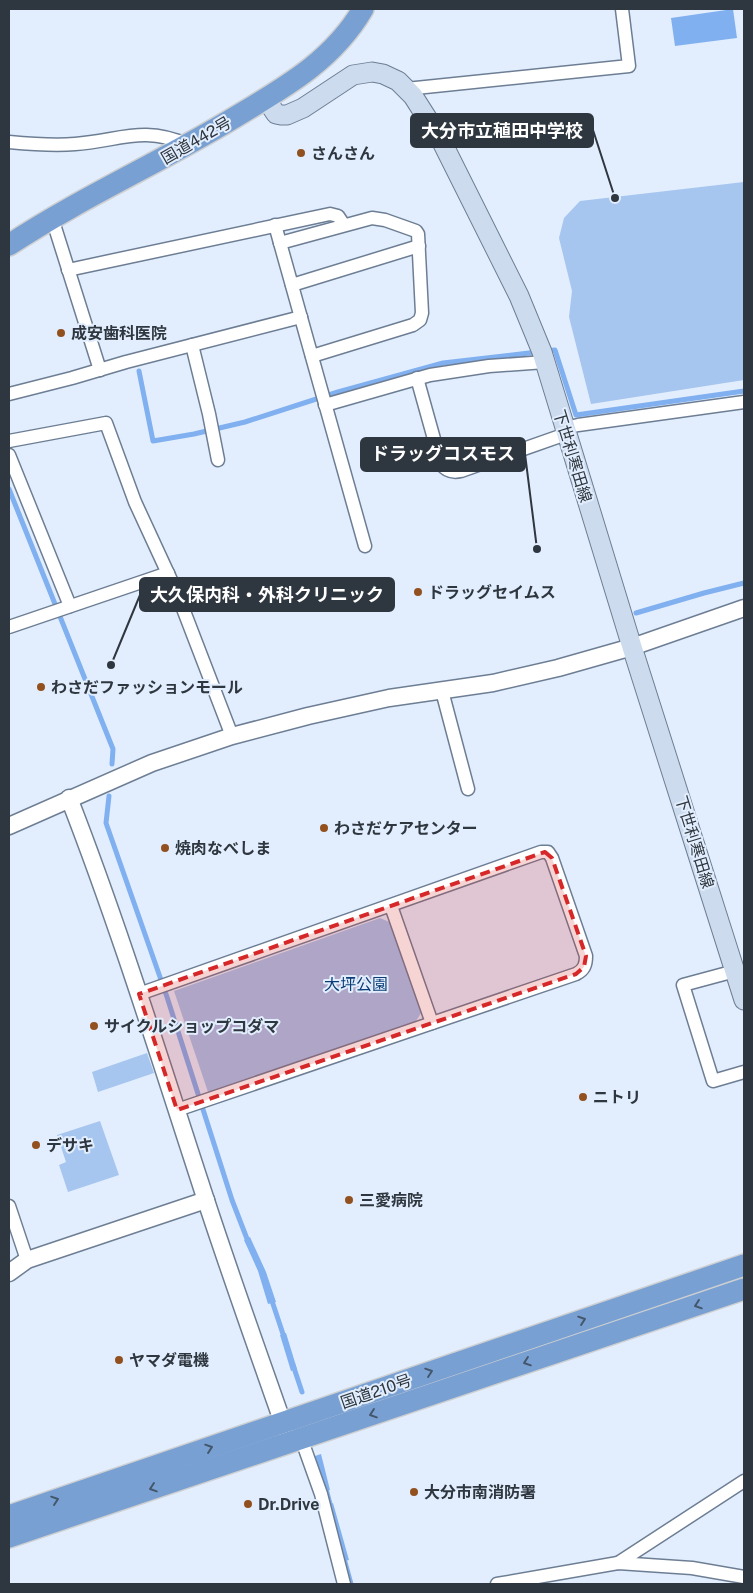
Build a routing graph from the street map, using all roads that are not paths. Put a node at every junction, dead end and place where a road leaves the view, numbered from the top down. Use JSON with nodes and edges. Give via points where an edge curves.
{"nodes":[{"id":1,"x":363,"y":9,"type":"edge"},
{"id":2,"x":622,"y":9,"type":"edge"},
{"id":3,"x":406,"y":89,"type":"junction"},
{"id":4,"x":266,"y":99,"type":"junction"},
{"id":5,"x":9,"y":142,"type":"edge"},
{"id":6,"x":188,"y":145,"type":"junction"},
{"id":7,"x":52,"y":218,"type":"junction"},
{"id":8,"x":275,"y":225,"type":"junction"},
{"id":9,"x":344,"y":225,"type":"junction"},
{"id":10,"x":280,"y":243,"type":"junction"},
{"id":11,"x":9,"y":244,"type":"edge"},
{"id":12,"x":419,"y":246,"type":"junction"},
{"id":13,"x":68,"y":270,"type":"junction"},
{"id":14,"x":292,"y":285,"type":"junction"},
{"id":15,"x":301,"y":317,"type":"junction"},
{"id":16,"x":192,"y":345,"type":"junction"},
{"id":17,"x":312,"y":356,"type":"junction"},
{"id":18,"x":545,"y":362,"type":"junction"},
{"id":19,"x":100,"y":370,"type":"junction"},
{"id":20,"x":417,"y":378,"type":"junction"},
{"id":21,"x":9,"y":394,"type":"edge"},
{"id":22,"x":744,"y":402,"type":"edge"},
{"id":23,"x":325,"y":405,"type":"junction"},
{"id":24,"x":565,"y":431,"type":"junction"},
{"id":25,"x":9,"y":441,"type":"edge"},
{"id":26,"x":9,"y":455,"type":"edge"},
{"id":27,"x":218,"y":460,"type":"dead end"},
{"id":28,"x":365,"y":546,"type":"dead end"},
{"id":29,"x":168,"y":573,"type":"junction"},
{"id":30,"x":70,"y":606,"type":"junction"},
{"id":31,"x":744,"y":608,"type":"edge"},
{"id":32,"x":9,"y":626,"type":"edge"},
{"id":33,"x":632,"y":648,"type":"junction"},
{"id":34,"x":442,"y":691,"type":"junction"},
{"id":35,"x":232,"y":736,"type":"junction"},
{"id":36,"x":468,"y":789,"type":"dead end"},
{"id":37,"x":69,"y":798,"type":"junction"},
{"id":38,"x":9,"y":826,"type":"edge"},
{"id":39,"x":390,"y":906,"type":"junction"},
{"id":40,"x":739,"y":973,"type":"edge"},
{"id":41,"x":146,"y":992,"type":"junction"},
{"id":42,"x":744,"y":1000,"type":"edge"},
{"id":43,"x":432,"y":1023,"type":"junction"},
{"id":44,"x":744,"y":1072,"type":"edge"},
{"id":45,"x":185,"y":1108,"type":"junction"},
{"id":46,"x":206,"y":1200,"type":"junction"},
{"id":47,"x":9,"y":1206,"type":"edge"},
{"id":48,"x":27,"y":1260,"type":"junction"},
{"id":49,"x":744,"y":1266,"type":"edge"},
{"id":50,"x":9,"y":1273,"type":"edge"},
{"id":51,"x":744,"y":1289,"type":"edge"},
{"id":52,"x":291,"y":1434,"type":"junction"},
{"id":53,"x":744,"y":1481,"type":"edge"},
{"id":54,"x":9,"y":1516,"type":"edge"},
{"id":55,"x":9,"y":1537,"type":"edge"},
{"id":56,"x":618,"y":1563,"type":"junction"},
{"id":57,"x":744,"y":1577,"type":"edge"},
{"id":58,"x":344,"y":1584,"type":"edge"},
{"id":59,"x":497,"y":1584,"type":"edge"}],
"edges":[{"from":1,"to":4,"type":"highway","name":"国道442号","via":[[326,55]]},
{"from":2,"to":3,"type":"street","via":[[629,66]]},
{"from":3,"to":4,"type":"main road","name":"下世利寒田線","via":[[393,78],[366,72],[353,75],[287,115],[276,114]]},
{"from":3,"to":18,"type":"main road","name":"下世利寒田線","via":[[440,140],[473,202],[519,296]]},
{"from":4,"to":6,"type":"highway","name":"国道442号"},
{"from":5,"to":6,"type":"street","via":[[76,144],[143,134],[169,137]]},
{"from":6,"to":7,"type":"highway","name":"国道442号"},
{"from":7,"to":11,"type":"highway","name":"国道442号"},
{"from":7,"to":13,"type":"street"},
{"from":8,"to":9,"type":"street","via":[[330,214],[338,216]]},
{"from":8,"to":10,"type":"street"},
{"from":8,"to":13,"type":"street"},
{"from":9,"to":10,"type":"street"},
{"from":9,"to":12,"type":"street","via":[[372,218],[385,220],[418,232]]},
{"from":10,"to":14,"type":"street"},
{"from":12,"to":14,"type":"street"},
{"from":12,"to":17,"type":"street","via":[[420,320],[413,325]]},
{"from":13,"to":19,"type":"street"},
{"from":14,"to":15,"type":"street"},
{"from":15,"to":16,"type":"street"},
{"from":15,"to":17,"type":"street"},
{"from":16,"to":19,"type":"street"},
{"from":16,"to":27,"type":"street"},
{"from":17,"to":23,"type":"street"},
{"from":18,"to":20,"type":"street","via":[[489,366]]},
{"from":18,"to":24,"type":"main road","name":"下世利寒田線"},
{"from":19,"to":21,"type":"street"},
{"from":20,"to":23,"type":"street"},
{"from":20,"to":24,"type":"street","via":[[441,464],[447,470],[461,471]]},
{"from":22,"to":24,"type":"street","via":[[578,425]]},
{"from":23,"to":28,"type":"street"},
{"from":24,"to":33,"type":"main road","name":"下世利寒田線"},
{"from":25,"to":29,"type":"street","via":[[106,423],[135,502]]},
{"from":26,"to":30,"type":"street"},
{"from":29,"to":30,"type":"street"},
{"from":29,"to":35,"type":"street"},
{"from":30,"to":32,"type":"street"},
{"from":31,"to":33,"type":"street"},
{"from":33,"to":34,"type":"street","via":[[512,679]]},
{"from":33,"to":40,"type":"main road","name":"下世利寒田線"},
{"from":34,"to":35,"type":"street","via":[[389,698]]},
{"from":34,"to":36,"type":"street"},
{"from":35,"to":37,"type":"street","via":[[170,756]]},
{"from":37,"to":38,"type":"street"},
{"from":37,"to":41,"type":"street"},
{"from":39,"to":41,"type":"street"},
{"from":39,"to":43,"type":"street"},
{"from":39,"to":43,"type":"street","via":[[541,852],[548,852],[552,858],[586,956],[581,972]]},
{"from":40,"to":42,"type":"main road","name":"下世利寒田線"},
{"from":40,"to":44,"type":"street","via":[[683,985],[713,1081]]},
{"from":41,"to":45,"type":"street"},
{"from":43,"to":45,"type":"street"},
{"from":45,"to":46,"type":"street"},
{"from":46,"to":48,"type":"street"},
{"from":46,"to":52,"type":"street"},
{"from":47,"to":48,"type":"street"},
{"from":48,"to":50,"type":"street"},
{"from":52,"to":49,"type":"highway","name":"国道210号","one_way":true},
{"from":51,"to":52,"type":"highway","name":"国道210号","one_way":true},
{"from":54,"to":52,"type":"highway","name":"国道210号","one_way":true},
{"from":52,"to":55,"type":"highway","name":"国道210号","one_way":true},
{"from":52,"to":58,"type":"street","via":[[321,1494]]},
{"from":53,"to":56,"type":"street"},
{"from":56,"to":57,"type":"street","via":[[692,1568]]},
{"from":56,"to":59,"type":"street"}]}
